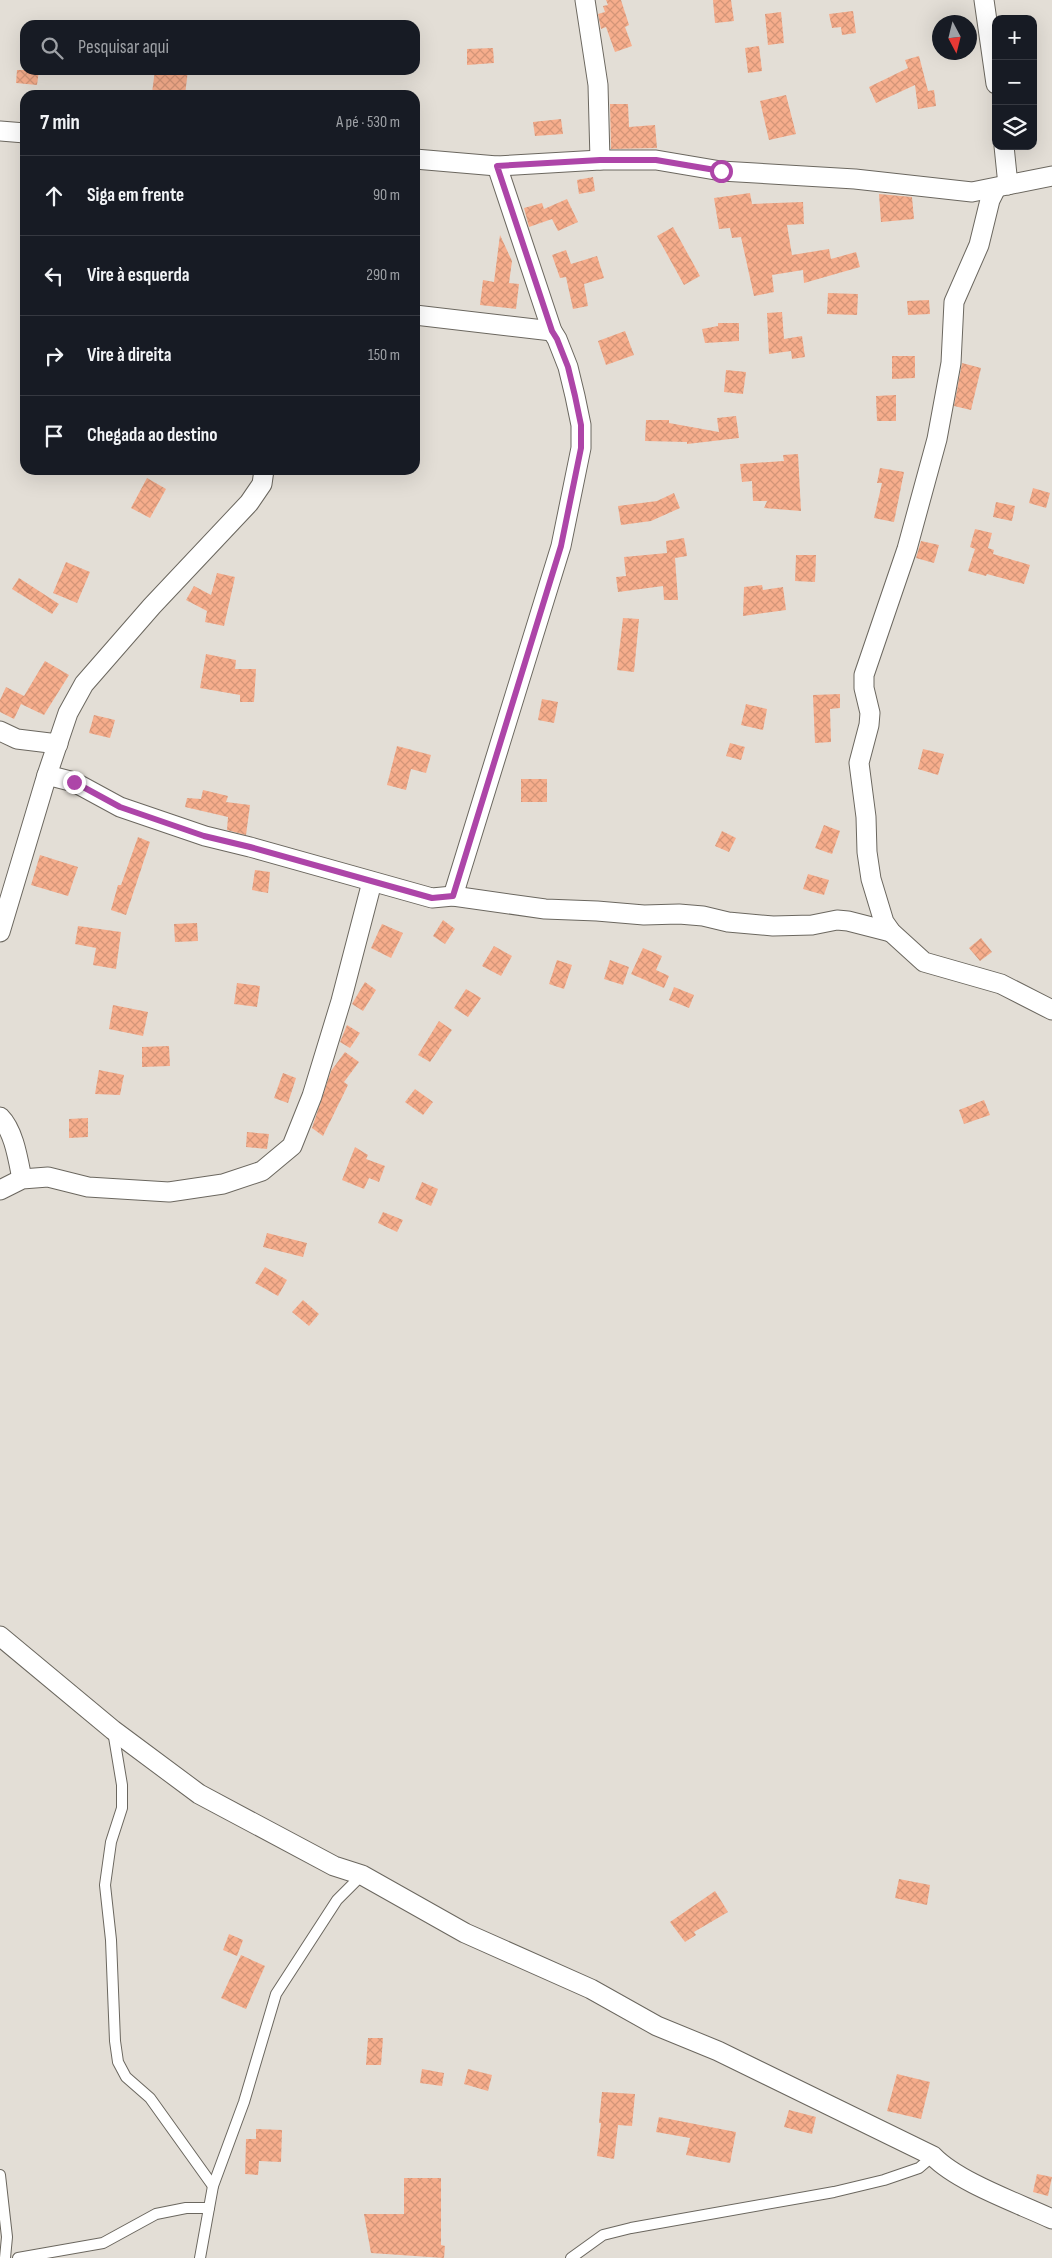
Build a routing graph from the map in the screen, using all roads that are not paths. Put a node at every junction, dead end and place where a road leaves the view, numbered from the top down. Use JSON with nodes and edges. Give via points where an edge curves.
{"nodes":[{"id":1,"x":586,"y":0,"type":"edge"},
{"id":2,"x":984,"y":0,"type":"edge"},
{"id":3,"x":993,"y":60,"type":"edge"},
{"id":4,"x":0,"y":130,"type":"edge"},
{"id":5,"x":20,"y":132,"type":"edge"},
{"id":6,"x":1004,"y":150,"type":"edge"},
{"id":7,"x":420,"y":159,"type":"edge"},
{"id":8,"x":600,"y":160,"type":"junction"},
{"id":9,"x":497,"y":166,"type":"junction"},
{"id":10,"x":1052,"y":176,"type":"edge"},
{"id":11,"x":1002,"y":187,"type":"junction"},
{"id":12,"x":420,"y":316,"type":"edge"},
{"id":13,"x":552,"y":331,"type":"junction"},
{"id":14,"x":263,"y":475,"type":"edge"},
{"id":15,"x":0,"y":731,"type":"edge"},
{"id":16,"x":58,"y":744,"type":"junction"},
{"id":17,"x":47,"y":775,"type":"junction"},
{"id":18,"x":372,"y":882,"type":"junction"},
{"id":19,"x":453,"y":896,"type":"junction"},
{"id":20,"x":0,"y":932,"type":"edge"},
{"id":21,"x":891,"y":932,"type":"junction"},
{"id":22,"x":1052,"y":1010,"type":"edge"},
{"id":23,"x":0,"y":1117,"type":"edge"},
{"id":24,"x":22,"y":1178,"type":"junction"},
{"id":25,"x":0,"y":1190,"type":"edge"},
{"id":26,"x":0,"y":1636,"type":"edge"},
{"id":27,"x":113,"y":1730,"type":"junction"},
{"id":28,"x":362,"y":1876,"type":"junction"},
{"id":29,"x":933,"y":2156,"type":"junction"},
{"id":30,"x":0,"y":2175,"type":"edge"},
{"id":31,"x":213,"y":2186,"type":"junction"},
{"id":32,"x":208,"y":2208,"type":"junction"},
{"id":33,"x":1052,"y":2219,"type":"edge"},
{"id":34,"x":5,"y":2258,"type":"edge"},
{"id":35,"x":18,"y":2258,"type":"edge"},
{"id":36,"x":200,"y":2258,"type":"edge"},
{"id":37,"x":571,"y":2258,"type":"edge"}],
"edges":[{"from":1,"to":8,"type":"street","via":[[598,85]]},
{"from":2,"to":3,"type":"street"},
{"from":4,"to":5,"type":"street"},
{"from":6,"to":11,"type":"street"},
{"from":7,"to":9,"type":"street"},
{"from":8,"to":9,"type":"street"},
{"from":8,"to":11,"type":"street","via":[[656,160],[721,171],[855,179],[972,192]]},
{"from":9,"to":13,"type":"street"},
{"from":10,"to":11,"type":"street"},
{"from":11,"to":21,"type":"street","via":[[990,200],[979,245],[954,302],[952,363],[937,439],[907,549],[864,675],[870,713],[859,763],[867,852],[878,903]]},
{"from":12,"to":13,"type":"street"},
{"from":13,"to":19,"type":"street","via":[[570,377],[581,425],[581,448],[561,546]]},
{"from":14,"to":16,"type":"street","via":[[262,484],[249,503],[84,684],[68,713]]},
{"from":15,"to":16,"type":"street","via":[[17,739]]},
{"from":16,"to":17,"type":"street"},
{"from":17,"to":18,"type":"street","via":[[74,782],[120,807],[161,822]]},
{"from":17,"to":20,"type":"street"},
{"from":18,"to":19,"type":"street","via":[[432,898]]},
{"from":18,"to":24,"type":"street","via":[[312,1096],[292,1146],[262,1172],[223,1184],[169,1192],[88,1187],[48,1177]]},
{"from":19,"to":21,"type":"street","via":[[546,909],[679,914],[773,926],[812,925],[837,920]]},
{"from":21,"to":22,"type":"street","via":[[924,962],[1001,984]]},
{"from":23,"to":24,"type":"street","via":[[14,1146]]},
{"from":24,"to":25,"type":"street"},
{"from":26,"to":27,"type":"street"},
{"from":27,"to":28,"type":"street","via":[[199,1794],[334,1866]]},
{"from":27,"to":31,"type":"lane","via":[[122,1785],[122,1808],[111,1842],[105,1885],[118,2062],[126,2077],[150,2098]]},
{"from":28,"to":29,"type":"street","via":[[465,1933],[592,1989],[658,2026],[718,2051]]},
{"from":28,"to":31,"type":"lane","via":[[337,1900],[276,1994],[244,2102]]},
{"from":29,"to":33,"type":"street","via":[[968,2180]]},
{"from":29,"to":37,"type":"lane","via":[[919,2168],[834,2192],[603,2235]]},
{"from":30,"to":34,"type":"lane","via":[[8,2237]]},
{"from":31,"to":32,"type":"lane"},
{"from":32,"to":35,"type":"lane","via":[[186,2208],[156,2214],[104,2243]]},
{"from":32,"to":36,"type":"lane"}]}
